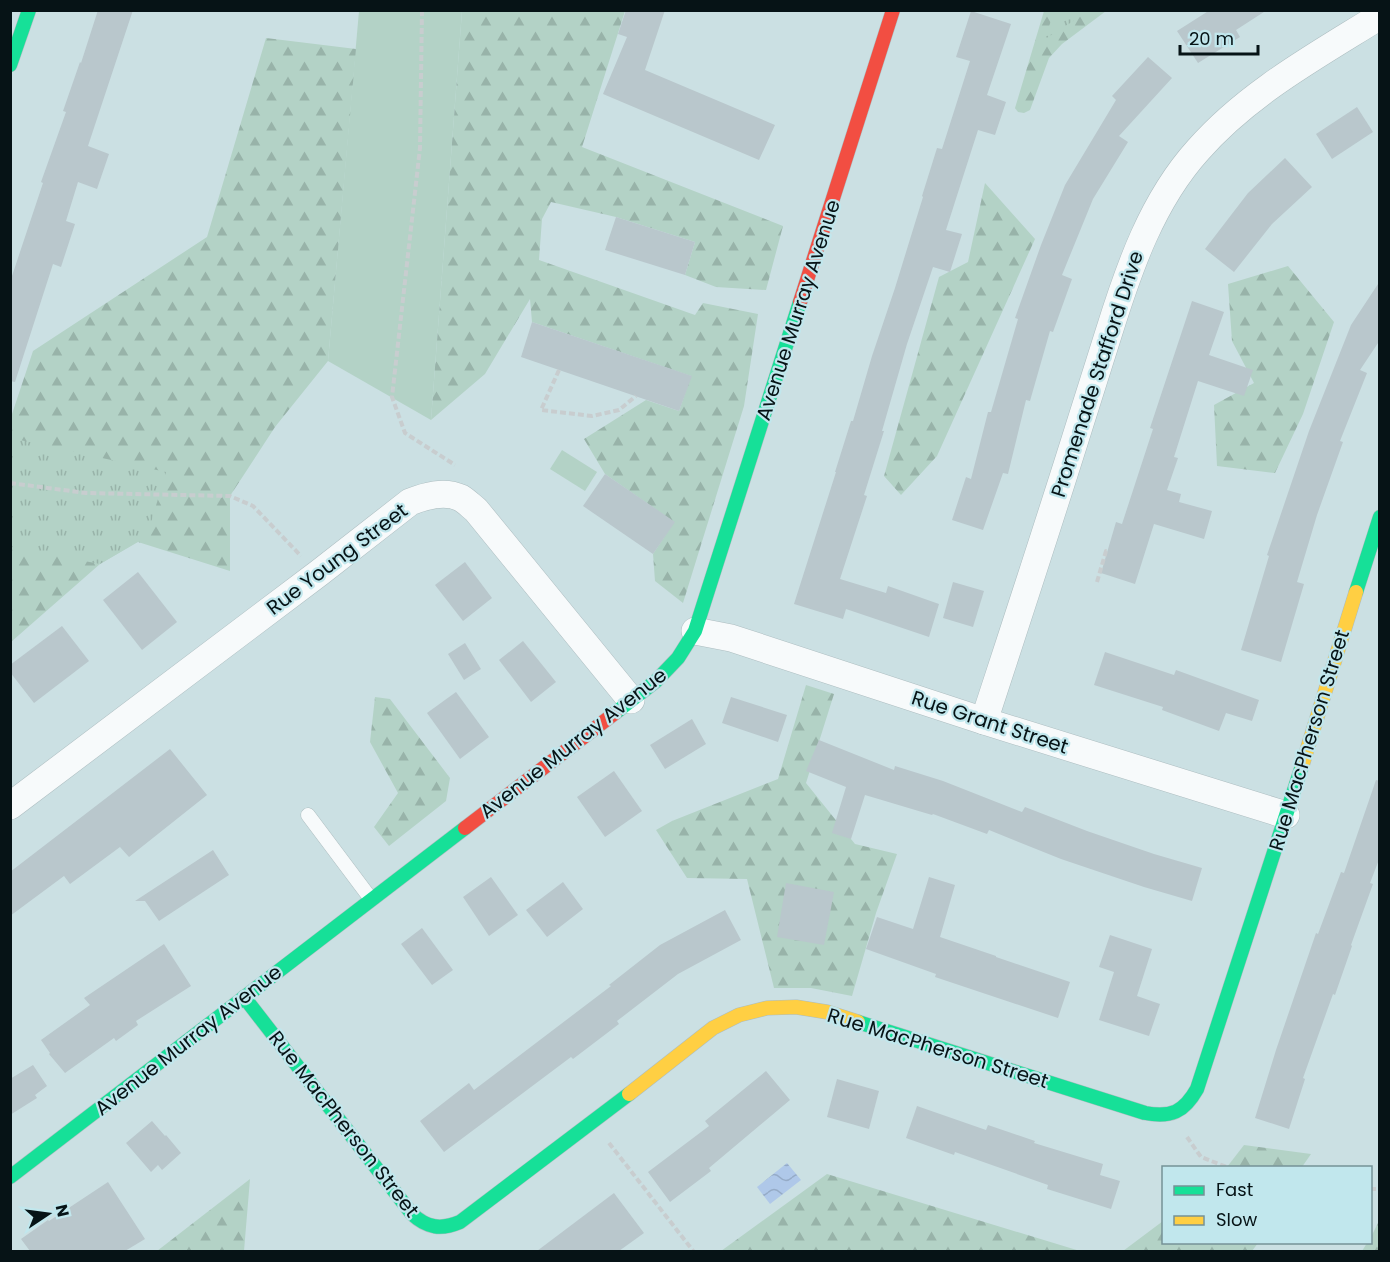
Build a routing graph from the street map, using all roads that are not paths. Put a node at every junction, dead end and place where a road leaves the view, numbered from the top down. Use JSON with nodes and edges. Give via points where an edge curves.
{"nodes":[{"id":1,"x":29,"y":10,"type":"edge"},
{"id":2,"x":893,"y":10,"type":"edge"},
{"id":3,"x":1380,"y":16,"type":"edge"},
{"id":4,"x":10,"y":65,"type":"edge"},
{"id":5,"x":1380,"y":517,"type":"edge"},
{"id":6,"x":695,"y":631,"type":"junction"},
{"id":7,"x":631,"y":700,"type":"junction"},
{"id":8,"x":984,"y":721,"type":"junction"},
{"id":9,"x":10,"y":806,"type":"edge"},
{"id":10,"x":308,"y":815,"type":"dead end"},
{"id":11,"x":1286,"y":815,"type":"junction"},
{"id":12,"x":371,"y":899,"type":"junction"},
{"id":13,"x":244,"y":997,"type":"junction"},
{"id":14,"x":10,"y":1177,"type":"edge"}],
"edges":[{"from":1,"to":4,"type":"street"},
{"from":2,"to":6,"type":"street","name":"Avenue Murray Avenue"},
{"from":3,"to":8,"type":"street","name":"Promenade Stafford Drive","via":[[1263,91],[1197,151],[1164,197],[1125,279]]},
{"from":5,"to":11,"type":"street","name":"Rue MacPherson Street"},
{"from":6,"to":7,"type":"street","name":"Avenue Murray Avenue","via":[[678,658]]},
{"from":6,"to":8,"type":"street","name":"Rue Grant Street","via":[[731,638]]},
{"from":7,"to":9,"type":"street","name":"Rue Young Street","via":[[476,510],[462,498],[436,494],[410,502]]},
{"from":7,"to":12,"type":"street","name":"Avenue Murray Avenue"},
{"from":8,"to":11,"type":"street","name":"Rue Grant Street"},
{"from":10,"to":12,"type":"lane"},
{"from":11,"to":13,"type":"street","name":"Rue MacPherson Street","via":[[1197,1089],[1182,1110],[1170,1115],[1145,1113],[827,1012],[767,1008],[740,1014],[713,1028],[460,1222],[439,1228],[412,1214]]},
{"from":12,"to":13,"type":"street","name":"Avenue Murray Avenue"},
{"from":13,"to":14,"type":"street","name":"Avenue Murray Avenue"}]}
